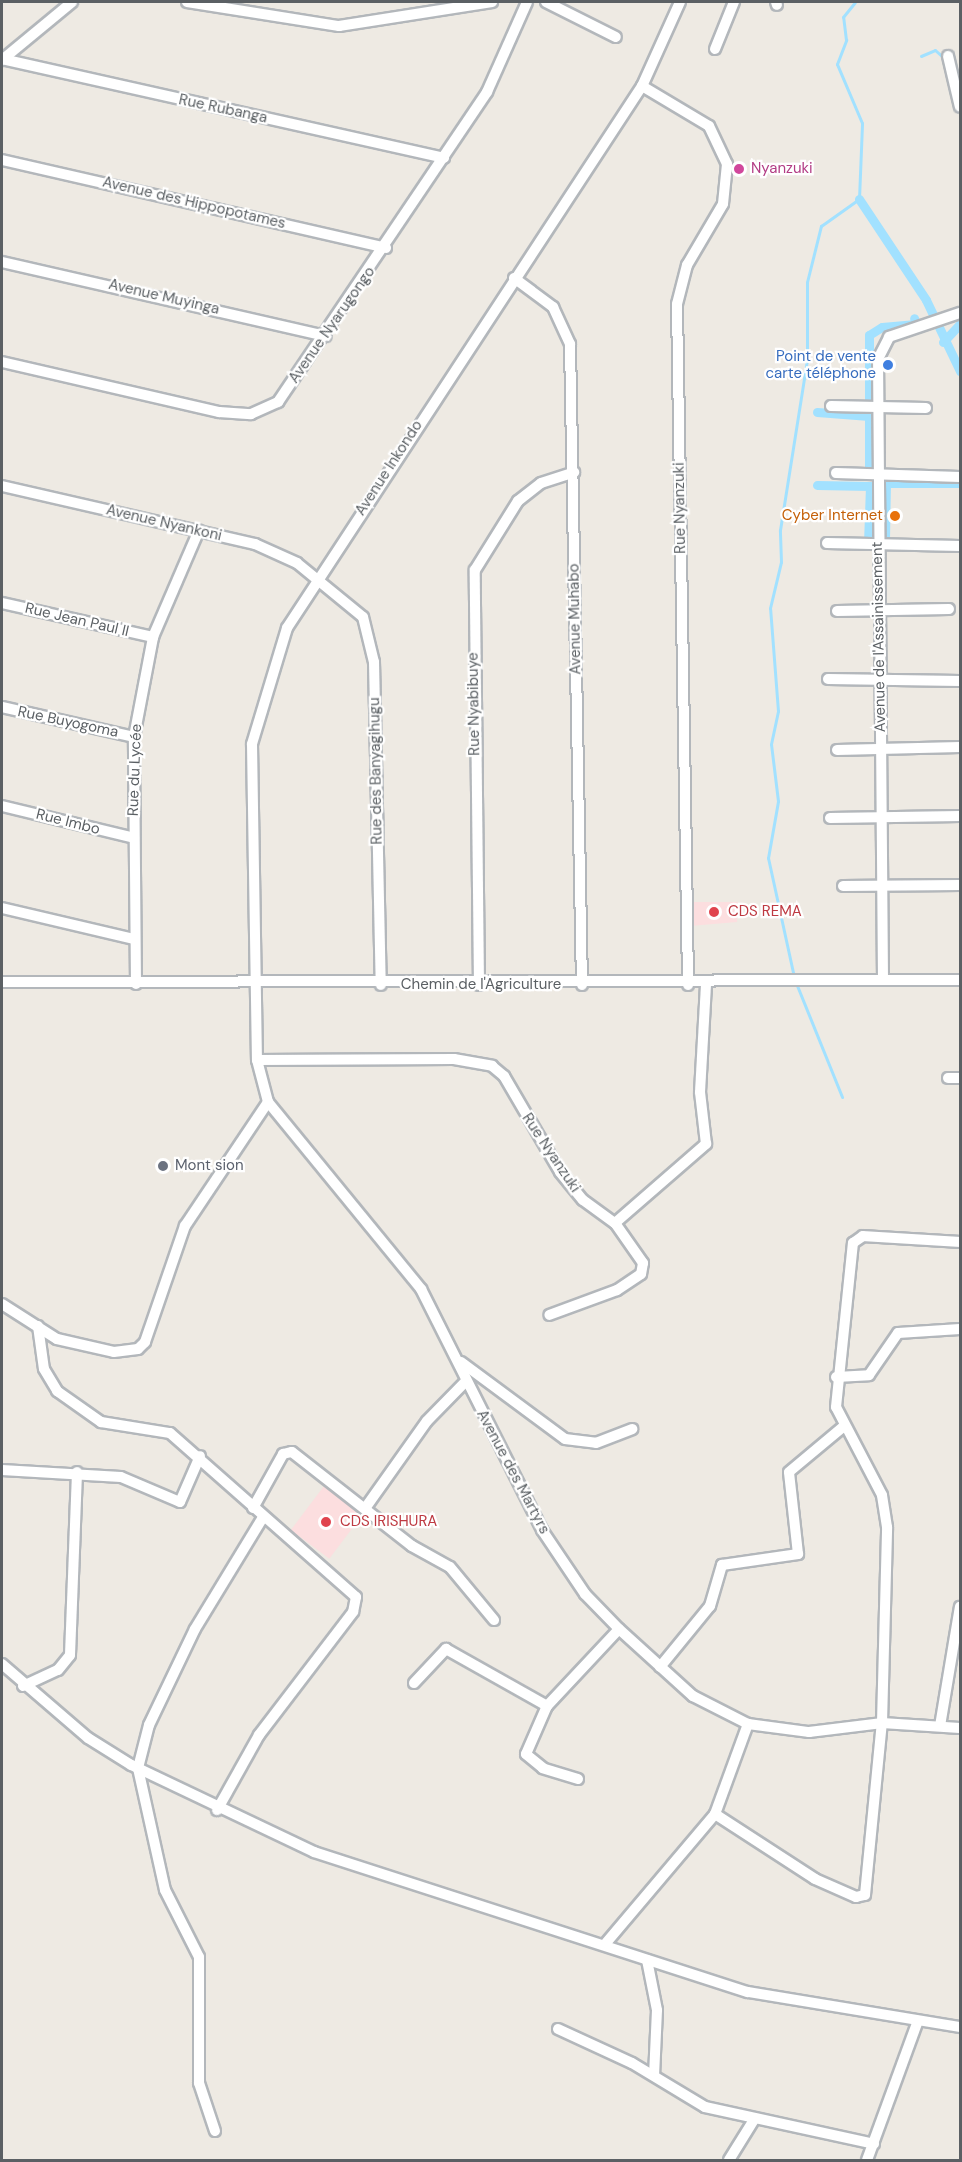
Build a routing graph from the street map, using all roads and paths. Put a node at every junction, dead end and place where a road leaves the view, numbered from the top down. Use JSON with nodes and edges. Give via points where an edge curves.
{"nodes":[{"id":1,"x":72,"y":2,"type":"edge"},
{"id":2,"x":188,"y":2,"type":"edge"},
{"id":3,"x":492,"y":2,"type":"edge"},
{"id":4,"x":527,"y":2,"type":"edge"},
{"id":5,"x":546,"y":2,"type":"edge"},
{"id":6,"x":680,"y":2,"type":"edge"},
{"id":7,"x":734,"y":2,"type":"edge"},
{"id":8,"x":57,"y":6,"type":"edge"},
{"id":9,"x":616,"y":37,"type":"dead end"},
{"id":10,"x":715,"y":49,"type":"dead end"},
{"id":11,"x":948,"y":56,"type":"dead end"},
{"id":12,"x":2,"y":60,"type":"edge"},
{"id":13,"x":642,"y":86,"type":"junction"},
{"id":14,"x":960,"y":107,"type":"edge"},
{"id":15,"x":444,"y":158,"type":"junction"},
{"id":16,"x":2,"y":160,"type":"edge"},
{"id":17,"x":386,"y":248,"type":"junction"},
{"id":18,"x":2,"y":262,"type":"edge"},
{"id":19,"x":514,"y":278,"type":"junction"},
{"id":20,"x":960,"y":313,"type":"edge"},
{"id":21,"x":326,"y":336,"type":"junction"},
{"id":22,"x":2,"y":362,"type":"edge"},
{"id":23,"x":831,"y":406,"type":"dead end"},
{"id":24,"x":876,"y":406,"type":"junction"},
{"id":25,"x":926,"y":408,"type":"dead end"},
{"id":26,"x":574,"y":472,"type":"junction"},
{"id":27,"x":836,"y":474,"type":"dead end"},
{"id":28,"x":877,"y":475,"type":"junction"},
{"id":29,"x":960,"y":477,"type":"edge"},
{"id":30,"x":2,"y":486,"type":"edge"},
{"id":31,"x":199,"y":530,"type":"junction"},
{"id":32,"x":827,"y":543,"type":"dead end"},
{"id":33,"x":876,"y":543,"type":"junction"},
{"id":34,"x":960,"y":546,"type":"edge"},
{"id":35,"x":319,"y":578,"type":"junction"},
{"id":36,"x":2,"y":603,"type":"edge"},
{"id":37,"x":879,"y":609,"type":"junction"},
{"id":38,"x":949,"y":609,"type":"dead end"},
{"id":39,"x":837,"y":611,"type":"dead end"},
{"id":40,"x":153,"y":637,"type":"junction"},
{"id":41,"x":828,"y":679,"type":"dead end"},
{"id":42,"x":879,"y":680,"type":"junction"},
{"id":43,"x":960,"y":681,"type":"edge"},
{"id":44,"x":2,"y":707,"type":"edge"},
{"id":45,"x":134,"y":736,"type":"junction"},
{"id":46,"x":960,"y":747,"type":"edge"},
{"id":47,"x":881,"y":749,"type":"junction"},
{"id":48,"x":837,"y":750,"type":"dead end"},
{"id":49,"x":2,"y":806,"type":"edge"},
{"id":50,"x":960,"y":816,"type":"edge"},
{"id":51,"x":880,"y":817,"type":"junction"},
{"id":52,"x":830,"y":818,"type":"dead end"},
{"id":53,"x":134,"y":838,"type":"junction"},
{"id":54,"x":881,"y":885,"type":"junction"},
{"id":55,"x":960,"y":885,"type":"edge"},
{"id":56,"x":843,"y":886,"type":"dead end"},
{"id":57,"x":2,"y":908,"type":"edge"},
{"id":58,"x":134,"y":939,"type":"junction"},
{"id":59,"x":883,"y":980,"type":"junction"},
{"id":60,"x":960,"y":980,"type":"edge"},
{"id":61,"x":2,"y":982,"type":"edge"},
{"id":62,"x":136,"y":984,"type":"junction"},
{"id":63,"x":258,"y":984,"type":"junction"},
{"id":64,"x":479,"y":985,"type":"junction"},
{"id":65,"x":582,"y":985,"type":"junction"},
{"id":66,"x":688,"y":985,"type":"junction"},
{"id":67,"x":706,"y":985,"type":"junction"},
{"id":68,"x":381,"y":986,"type":"junction"},
{"id":69,"x":257,"y":1060,"type":"junction"},
{"id":70,"x":948,"y":1078,"type":"dead end"},
{"id":71,"x":960,"y":1078,"type":"edge"},
{"id":72,"x":268,"y":1102,"type":"junction"},
{"id":73,"x":615,"y":1222,"type":"junction"},
{"id":74,"x":960,"y":1242,"type":"edge"},
{"id":75,"x":2,"y":1304,"type":"edge"},
{"id":76,"x":549,"y":1315,"type":"dead end"},
{"id":77,"x":38,"y":1326,"type":"junction"},
{"id":78,"x":960,"y":1329,"type":"edge"},
{"id":79,"x":461,"y":1362,"type":"junction"},
{"id":80,"x":836,"y":1377,"type":"junction"},
{"id":81,"x":466,"y":1382,"type":"junction"},
{"id":82,"x":843,"y":1427,"type":"junction"},
{"id":83,"x":632,"y":1429,"type":"dead end"},
{"id":84,"x":201,"y":1456,"type":"junction"},
{"id":85,"x":2,"y":1470,"type":"edge"},
{"id":86,"x":77,"y":1472,"type":"junction"},
{"id":87,"x":366,"y":1507,"type":"junction"},
{"id":88,"x":253,"y":1508,"type":"junction"},
{"id":89,"x":263,"y":1517,"type":"junction"},
{"id":90,"x":960,"y":1607,"type":"edge"},
{"id":91,"x":494,"y":1620,"type":"dead end"},
{"id":92,"x":619,"y":1629,"type":"junction"},
{"id":93,"x":2,"y":1664,"type":"edge"},
{"id":94,"x":660,"y":1667,"type":"junction"},
{"id":95,"x":414,"y":1683,"type":"dead end"},
{"id":96,"x":22,"y":1686,"type":"junction"},
{"id":97,"x":547,"y":1706,"type":"junction"},
{"id":98,"x":882,"y":1723,"type":"junction"},
{"id":99,"x":748,"y":1724,"type":"junction"},
{"id":100,"x":940,"y":1726,"type":"junction"},
{"id":101,"x":960,"y":1728,"type":"edge"},
{"id":102,"x":138,"y":1768,"type":"junction"},
{"id":103,"x":578,"y":1779,"type":"dead end"},
{"id":104,"x":217,"y":1810,"type":"junction"},
{"id":105,"x":715,"y":1814,"type":"junction"},
{"id":106,"x":606,"y":1943,"type":"junction"},
{"id":107,"x":647,"y":1960,"type":"junction"},
{"id":108,"x":918,"y":2021,"type":"junction"},
{"id":109,"x":960,"y":2027,"type":"edge"},
{"id":110,"x":558,"y":2029,"type":"dead end"},
{"id":111,"x":654,"y":2075,"type":"junction"},
{"id":112,"x":755,"y":2118,"type":"junction"},
{"id":113,"x":215,"y":2131,"type":"dead end"},
{"id":114,"x":874,"y":2144,"type":"junction"},
{"id":115,"x":729,"y":2160,"type":"edge"},
{"id":116,"x":867,"y":2160,"type":"edge"}],
"edges":[{"from":1,"to":8,"type":"street"},
{"from":2,"to":3,"type":"street","via":[[339,26]]},
{"from":4,"to":15,"type":"street","name":"Avenue Nyarugongo","via":[[487,92]]},
{"from":5,"to":9,"type":"street"},
{"from":6,"to":13,"type":"street","name":"Avenue Inkondo"},
{"from":7,"to":10,"type":"street"},
{"from":8,"to":12,"type":"street"},
{"from":11,"to":14,"type":"street"},
{"from":12,"to":15,"type":"street","name":"Rue Rubanga"},
{"from":13,"to":19,"type":"street","name":"Avenue Inkondo"},
{"from":13,"to":66,"type":"street","name":"Rue Nyanzuki","via":[[709,126],[728,175],[717,219],[687,265],[677,304]]},
{"from":15,"to":17,"type":"street","name":"Avenue Nyarugongo"},
{"from":16,"to":17,"type":"street","name":"Avenue des Hippopotames"},
{"from":17,"to":21,"type":"street","name":"Avenue Nyarugongo"},
{"from":18,"to":21,"type":"street","name":"Avenue Muyinga"},
{"from":19,"to":26,"type":"street","name":"Avenue Muhabo","via":[[553,307],[565,324],[572,372]]},
{"from":19,"to":35,"type":"street","name":"Avenue Inkondo"},
{"from":20,"to":24,"type":"street","name":"Avenue de l'Assainissement","via":[[889,337],[880,345]]},
{"from":21,"to":22,"type":"street","name":"Avenue Nyarugongo","via":[[278,402],[251,414],[201,408]]},
{"from":23,"to":24,"type":"street"},
{"from":24,"to":25,"type":"street"},
{"from":24,"to":28,"type":"street","name":"Avenue de l'Assainissement"},
{"from":26,"to":64,"type":"street","name":"Rue Nyabibuye","via":[[541,483],[518,501],[475,570]]},
{"from":26,"to":65,"type":"street","name":"Avenue Muhabo"},
{"from":27,"to":28,"type":"street"},
{"from":28,"to":29,"type":"street"},
{"from":28,"to":33,"type":"street","name":"Avenue de l'Assainissement"},
{"from":30,"to":31,"type":"street","name":"Avenue Nyankoni"},
{"from":31,"to":35,"type":"street","name":"Avenue Nyankoni","via":[[255,543]]},
{"from":31,"to":40,"type":"street","name":"Rue du Lycée"},
{"from":32,"to":33,"type":"street"},
{"from":33,"to":34,"type":"street"},
{"from":33,"to":37,"type":"street","name":"Avenue de l'Assainissement"},
{"from":35,"to":63,"type":"street","name":"Avenue Inkondo","via":[[287,628],[252,744]]},
{"from":35,"to":68,"type":"street","name":"Rue des Banyagihugu","via":[[363,617],[372,644]]},
{"from":36,"to":40,"type":"street","name":"Rue Jean Paul II"},
{"from":37,"to":38,"type":"street"},
{"from":37,"to":39,"type":"street"},
{"from":37,"to":42,"type":"street","name":"Avenue de l'Assainissement"},
{"from":40,"to":45,"type":"street","name":"Rue du Lycée"},
{"from":41,"to":42,"type":"street"},
{"from":42,"to":43,"type":"street"},
{"from":42,"to":47,"type":"street","name":"Avenue de l'Assainissement"},
{"from":44,"to":45,"type":"street","name":"Rue Buyogoma"},
{"from":45,"to":53,"type":"street","name":"Rue du Lycée"},
{"from":46,"to":47,"type":"street"},
{"from":47,"to":48,"type":"street"},
{"from":47,"to":51,"type":"street","name":"Avenue de l'Assainissement"},
{"from":49,"to":53,"type":"street","name":"Rue Imbo"},
{"from":50,"to":51,"type":"street"},
{"from":51,"to":52,"type":"street"},
{"from":51,"to":54,"type":"street","name":"Avenue de l'Assainissement"},
{"from":53,"to":58,"type":"street","name":"Rue du Lycée"},
{"from":54,"to":55,"type":"street"},
{"from":54,"to":56,"type":"street"},
{"from":54,"to":59,"type":"street","name":"Avenue de l'Assainissement"},
{"from":57,"to":58,"type":"street"},
{"from":58,"to":62,"type":"street","name":"Rue du Lycée"},
{"from":59,"to":60,"type":"street","name":"Chemin de l'Agriculture"},
{"from":59,"to":67,"type":"street","name":"Chemin de l'Agriculture"},
{"from":61,"to":62,"type":"street","name":"Chemin de l'Agriculture"},
{"from":62,"to":63,"type":"street","name":"Chemin de l'Agriculture"},
{"from":63,"to":68,"type":"street","name":"Chemin de l'Agriculture"},
{"from":63,"to":69,"type":"street","name":"Avenue des Martyrs"},
{"from":64,"to":65,"type":"street","name":"Chemin de l'Agriculture"},
{"from":64,"to":68,"type":"street","name":"Chemin de l'Agriculture"},
{"from":65,"to":66,"type":"street","name":"Chemin de l'Agriculture"},
{"from":66,"to":67,"type":"street","name":"Chemin de l'Agriculture"},
{"from":67,"to":73,"type":"street","via":[[700,1092],[706,1144]]},
{"from":69,"to":72,"type":"street","name":"Avenue des Martyrs"},
{"from":69,"to":73,"type":"street","name":"Rue Nyanzuki","via":[[454,1059],[492,1066],[504,1076],[560,1172],[583,1200]]},
{"from":70,"to":71,"type":"street"},
{"from":72,"to":77,"type":"street","via":[[185,1226],[146,1342],[129,1353],[114,1352],[57,1339]]},
{"from":72,"to":79,"type":"street","name":"Avenue des Martyrs","via":[[421,1289]]},
{"from":73,"to":76,"type":"street","via":[[643,1263],[641,1274],[617,1290]]},
{"from":74,"to":80,"type":"street","via":[[855,1238]]},
{"from":75,"to":77,"type":"street"},
{"from":77,"to":84,"type":"street","via":[[44,1369],[57,1391],[101,1422],[170,1433]]},
{"from":78,"to":80,"type":"street","via":[[898,1333],[869,1375]]},
{"from":79,"to":81,"type":"street","name":"Avenue des Martyrs"},
{"from":79,"to":83,"type":"street","via":[[565,1439],[596,1443]]},
{"from":80,"to":82,"type":"street"},
{"from":81,"to":87,"type":"street","via":[[427,1421]]},
{"from":81,"to":92,"type":"street","name":"Avenue des Martyrs","via":[[564,1566]]},
{"from":82,"to":94,"type":"street","via":[[789,1472],[798,1554],[722,1565],[710,1606]]},
{"from":82,"to":98,"type":"street","via":[[887,1511]]},
{"from":84,"to":86,"type":"street","via":[[180,1502],[121,1477]]},
{"from":84,"to":88,"type":"street"},
{"from":85,"to":86,"type":"street"},
{"from":86,"to":96,"type":"street","via":[[70,1655],[58,1670]]},
{"from":87,"to":88,"type":"street","via":[[286,1452]]},
{"from":87,"to":91,"type":"street","via":[[412,1546],[450,1567]]},
{"from":88,"to":89,"type":"street"},
{"from":89,"to":102,"type":"street","via":[[195,1629],[149,1725]]},
{"from":89,"to":104,"type":"street","via":[[353,1592],[356,1605],[259,1735]]},
{"from":90,"to":100,"type":"street"},
{"from":92,"to":94,"type":"street","name":"Avenue des Martyrs"},
{"from":92,"to":97,"type":"street"},
{"from":93,"to":96,"type":"street"},
{"from":94,"to":99,"type":"street","name":"Avenue des Martyrs","via":[[709,1707]]},
{"from":95,"to":97,"type":"street","via":[[446,1649]]},
{"from":96,"to":102,"type":"street","via":[[88,1738]]},
{"from":97,"to":103,"type":"street","via":[[528,1760]]},
{"from":98,"to":99,"type":"street","name":"Avenue des Martyrs","via":[[809,1732]]},
{"from":98,"to":100,"type":"street","name":"Avenue des Martyrs"},
{"from":98,"to":105,"type":"street","via":[[868,1888],[862,1898],[815,1879]]},
{"from":99,"to":105,"type":"street"},
{"from":100,"to":101,"type":"street","name":"Avenue des Martyrs"},
{"from":102,"to":104,"type":"street"},
{"from":102,"to":113,"type":"street","via":[[165,1890],[199,1957],[199,2083]]},
{"from":104,"to":106,"type":"street","via":[[314,1852]]},
{"from":105,"to":106,"type":"street"},
{"from":106,"to":107,"type":"street"},
{"from":107,"to":108,"type":"street","via":[[748,1992]]},
{"from":107,"to":111,"type":"street","via":[[657,2010]]},
{"from":108,"to":109,"type":"street"},
{"from":108,"to":114,"type":"street"},
{"from":110,"to":111,"type":"street"},
{"from":111,"to":112,"type":"street","via":[[705,2107]]},
{"from":112,"to":114,"type":"street"},
{"from":112,"to":115,"type":"street"},
{"from":114,"to":116,"type":"street"}]}
